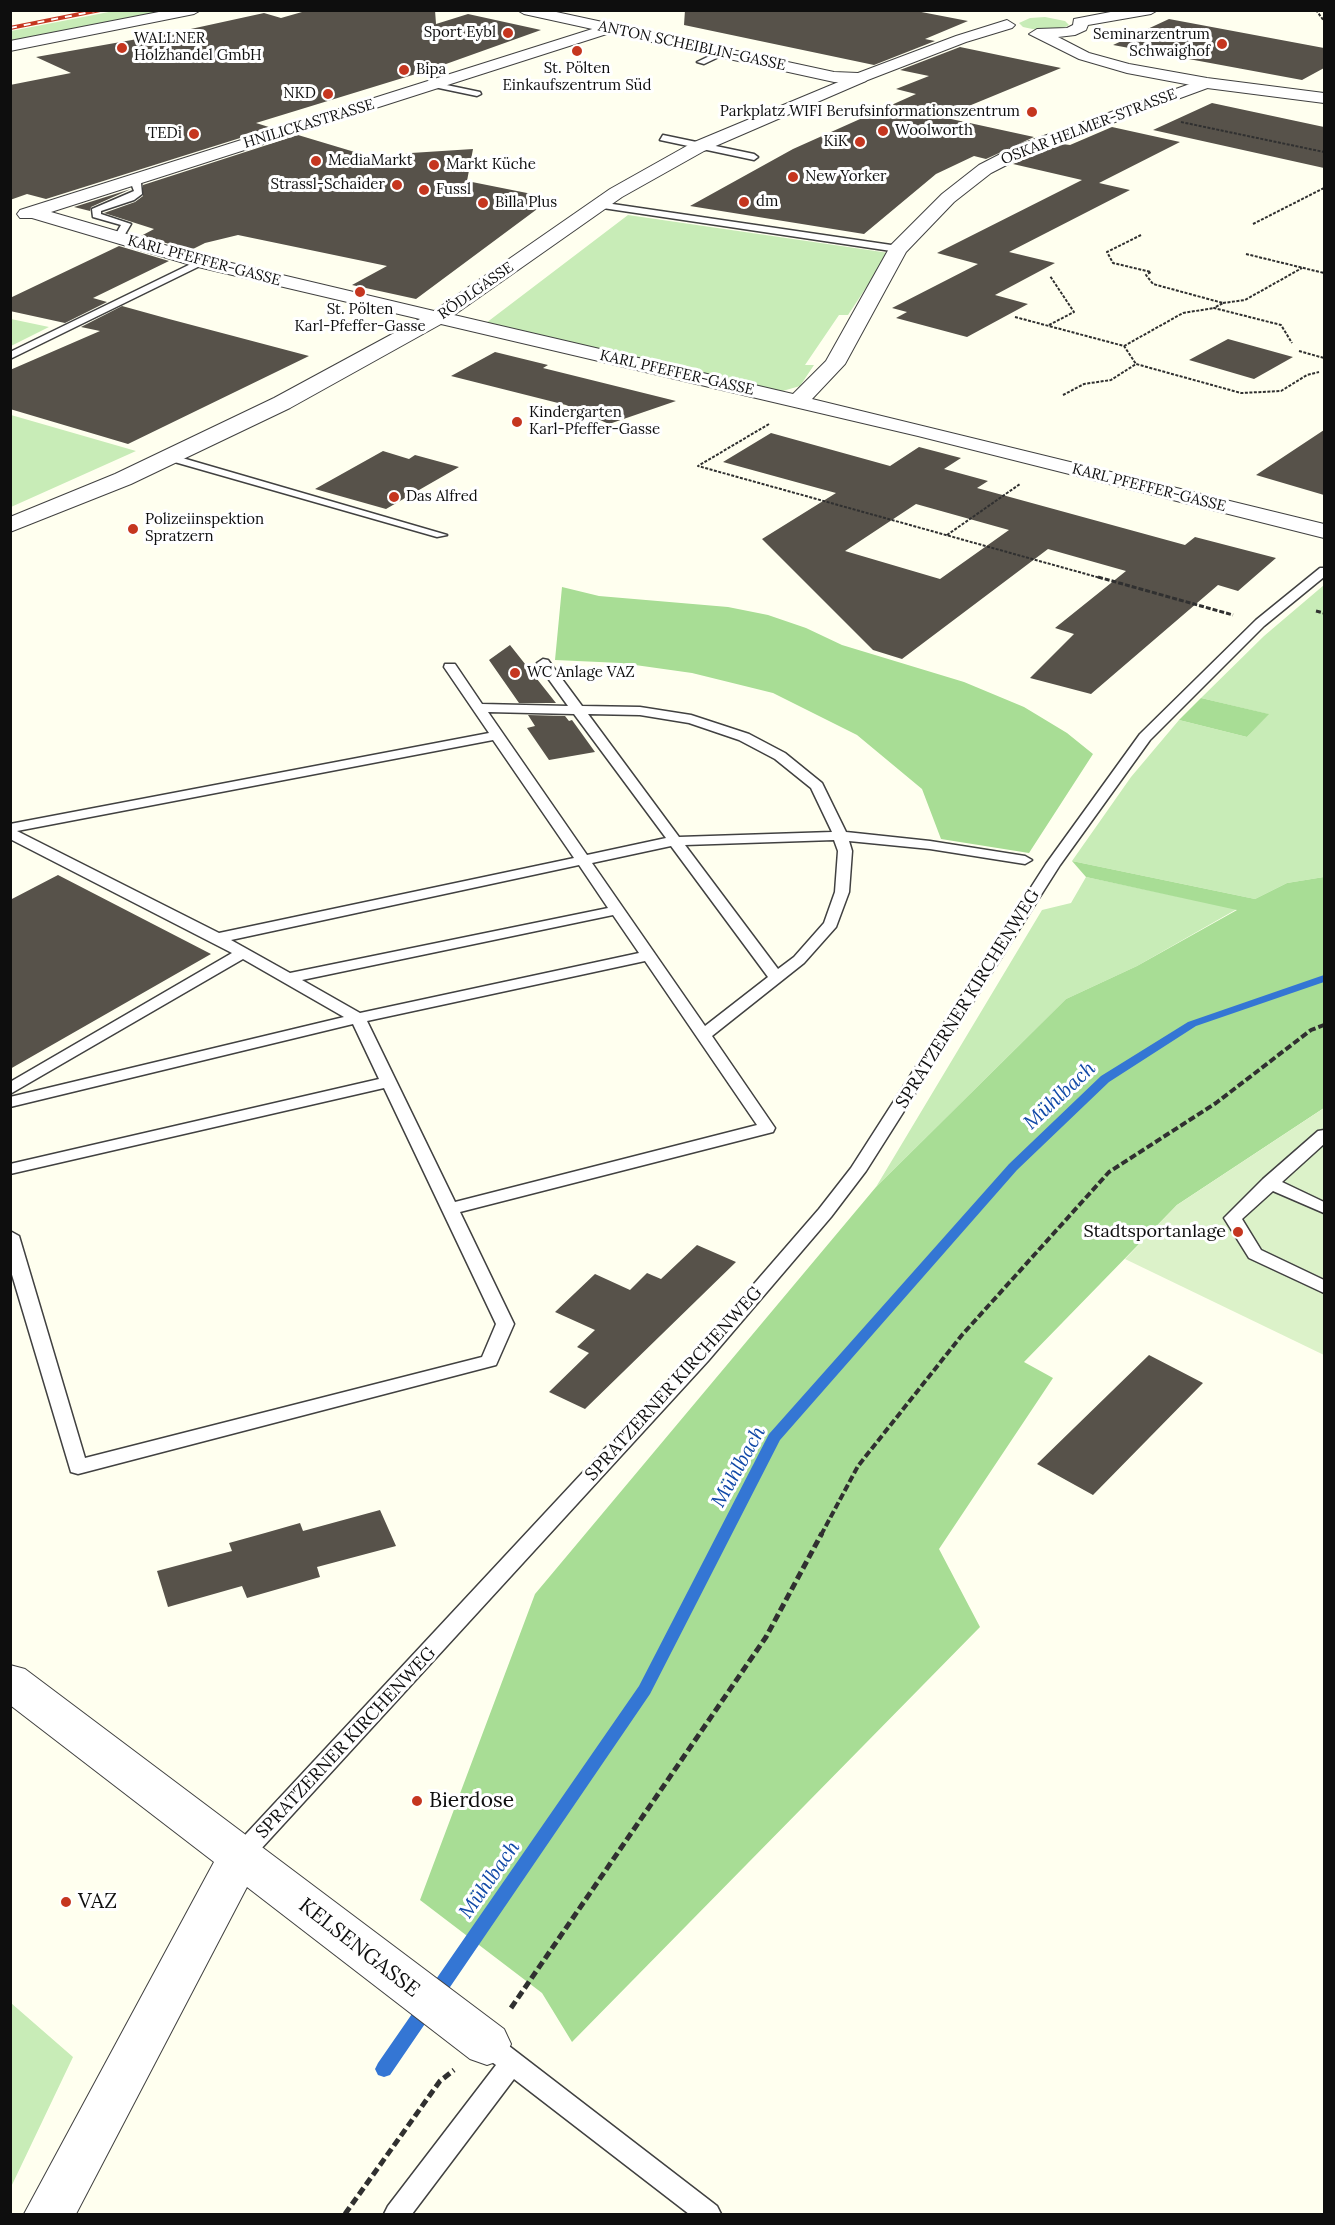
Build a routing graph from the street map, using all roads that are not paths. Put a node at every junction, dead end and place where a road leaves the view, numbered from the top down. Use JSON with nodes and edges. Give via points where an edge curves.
{"nodes":[{"id":1,"x":194,"y":10,"type":"edge"},
{"id":2,"x":524,"y":10,"type":"edge"},
{"id":3,"x":1112,"y":10,"type":"edge"},
{"id":4,"x":1151,"y":10,"type":"edge"},
{"id":5,"x":1070,"y":21,"type":"junction"},
{"id":6,"x":608,"y":29,"type":"junction"},
{"id":7,"x":1023,"y":32,"type":"junction"},
{"id":8,"x":1040,"y":34,"type":"junction"},
{"id":9,"x":10,"y":46,"type":"edge"},
{"id":10,"x":936,"y":49,"type":"junction"},
{"id":11,"x":723,"y":53,"type":"junction"},
{"id":12,"x":701,"y":62,"type":"dead end"},
{"id":13,"x":1143,"y":70,"type":"junction"},
{"id":14,"x":860,"y":78,"type":"junction"},
{"id":15,"x":1207,"y":83,"type":"junction"},
{"id":16,"x":437,"y":85,"type":"junction"},
{"id":17,"x":477,"y":94,"type":"dead end"},
{"id":18,"x":1324,"y":98,"type":"edge"},
{"id":19,"x":663,"y":138,"type":"dead end"},
{"id":20,"x":698,"y":147,"type":"junction"},
{"id":21,"x":754,"y":157,"type":"dead end"},
{"id":22,"x":132,"y":180,"type":"junction"},
{"id":23,"x":599,"y":205,"type":"junction"},
{"id":24,"x":31,"y":212,"type":"junction"},
{"id":25,"x":10,"y":219,"type":"edge"},
{"id":26,"x":118,"y":239,"type":"junction"},
{"id":27,"x":898,"y":249,"type":"junction"},
{"id":28,"x":201,"y":262,"type":"junction"},
{"id":29,"x":437,"y":318,"type":"junction"},
{"id":30,"x":10,"y":356,"type":"edge"},
{"id":31,"x":797,"y":402,"type":"junction"},
{"id":32,"x":168,"y":457,"type":"junction"},
{"id":33,"x":10,"y":525,"type":"edge"},
{"id":34,"x":1324,"y":531,"type":"edge"},
{"id":35,"x":441,"y":535,"type":"dead end"},
{"id":36,"x":1324,"y":571,"type":"edge"},
{"id":37,"x":543,"y":663,"type":"dead end"},
{"id":38,"x":450,"y":667,"type":"dead end"},
{"id":39,"x":478,"y":708,"type":"junction"},
{"id":40,"x":576,"y":709,"type":"junction"},
{"id":41,"x":498,"y":735,"type":"junction"},
{"id":42,"x":10,"y":828,"type":"edge"},
{"id":43,"x":10,"y":833,"type":"edge"},
{"id":44,"x":840,"y":836,"type":"junction"},
{"id":45,"x":674,"y":841,"type":"junction"},
{"id":46,"x":583,"y":859,"type":"junction"},
{"id":47,"x":1025,"y":860,"type":"dead end"},
{"id":48,"x":618,"y":910,"type":"junction"},
{"id":49,"x":217,"y":938,"type":"junction"},
{"id":50,"x":242,"y":953,"type":"junction"},
{"id":51,"x":649,"y":956,"type":"junction"},
{"id":52,"x":287,"y":978,"type":"junction"},
{"id":53,"x":777,"y":979,"type":"junction"},
{"id":54,"x":358,"y":1018,"type":"junction"},
{"id":55,"x":703,"y":1035,"type":"junction"},
{"id":56,"x":389,"y":1082,"type":"junction"},
{"id":57,"x":10,"y":1089,"type":"edge"},
{"id":58,"x":10,"y":1102,"type":"edge"},
{"id":59,"x":1324,"y":1135,"type":"edge"},
{"id":60,"x":10,"y":1169,"type":"edge"},
{"id":61,"x":1269,"y":1183,"type":"junction"},
{"id":62,"x":1324,"y":1208,"type":"edge"},
{"id":63,"x":450,"y":1209,"type":"junction"},
{"id":64,"x":10,"y":1236,"type":"edge"},
{"id":65,"x":1324,"y":1287,"type":"edge"},
{"id":66,"x":10,"y":1681,"type":"edge"},
{"id":67,"x":241,"y":1855,"type":"junction"},
{"id":68,"x":487,"y":2044,"type":"junction"},
{"id":69,"x":49,"y":2214,"type":"edge"},
{"id":70,"x":397,"y":2214,"type":"edge"},
{"id":71,"x":708,"y":2214,"type":"edge"}],
"edges":[{"from":1,"to":9,"type":"street"},
{"from":2,"to":6,"type":"street","name":"ANTON SCHEIBLIN-GASSE"},
{"from":3,"to":5,"type":"street"},
{"from":4,"to":5,"type":"street"},
{"from":5,"to":8,"type":"street"},
{"from":5,"to":13,"type":"street","via":[[1075,41],[1082,46]]},
{"from":6,"to":11,"type":"street","name":"ANTON SCHEIBLIN-GASSE"},
{"from":6,"to":16,"type":"street","name":"HNILICKASTRASSE"},
{"from":7,"to":8,"type":"street"},
{"from":7,"to":10,"type":"street","name":"RÖDLGASSE"},
{"from":7,"to":10,"type":"street","name":"RÖDLGASSE","via":[[1013,20]]},
{"from":8,"to":13,"type":"street","via":[[1084,56]]},
{"from":10,"to":14,"type":"street","name":"RÖDLGASSE"},
{"from":11,"to":12,"type":"lane"},
{"from":11,"to":14,"type":"street","name":"ANTON SCHEIBLIN-GASSE"},
{"from":13,"to":15,"type":"street"},
{"from":14,"to":20,"type":"street","name":"RÖDLGASSE"},
{"from":15,"to":18,"type":"street"},
{"from":15,"to":27,"type":"street","name":"OSKAR HELMER-STRASSE","via":[[997,162],[948,198]]},
{"from":16,"to":17,"type":"lane"},
{"from":16,"to":22,"type":"street","name":"HNILICKASTRASSE"},
{"from":19,"to":20,"type":"lane"},
{"from":20,"to":21,"type":"lane"},
{"from":20,"to":23,"type":"street","name":"RÖDLGASSE"},
{"from":22,"to":24,"type":"street","name":"HNILICKASTRASSE"},
{"from":22,"to":26,"type":"lane","via":[[139,192],[97,209],[96,215],[126,224]]},
{"from":23,"to":27,"type":"lane"},
{"from":23,"to":29,"type":"street","name":"RÖDLGASSE"},
{"from":24,"to":25,"type":"street","name":"HNILICKASTRASSE"},
{"from":24,"to":26,"type":"street","name":"KARL PFEFFER-GASSE"},
{"from":26,"to":28,"type":"street","name":"KARL PFEFFER-GASSE"},
{"from":27,"to":31,"type":"street","name":"OSKAR HELMER-STRASSE","via":[[835,364]]},
{"from":28,"to":29,"type":"street","name":"KARL PFEFFER-GASSE"},
{"from":28,"to":30,"type":"lane"},
{"from":29,"to":31,"type":"street","name":"KARL PFEFFER-GASSE"},
{"from":29,"to":32,"type":"street","name":"RÖDLGASSE","via":[[282,403]]},
{"from":31,"to":34,"type":"street","name":"KARL PFEFFER-GASSE"},
{"from":32,"to":33,"type":"street","name":"RÖDLGASSE"},
{"from":32,"to":35,"type":"lane"},
{"from":36,"to":67,"type":"lane","name":"SPRATZERNER KIRCHENWEG","via":[[1260,622],[1144,737],[1053,864],[858,1172],[825,1213],[701,1357]]},
{"from":37,"to":40,"type":"lane"},
{"from":38,"to":39,"type":"lane"},
{"from":39,"to":40,"type":"lane"},
{"from":39,"to":41,"type":"lane"},
{"from":40,"to":44,"type":"lane","via":[[640,711],[691,719],[744,737],[780,756],[817,786]]},
{"from":40,"to":45,"type":"lane"},
{"from":41,"to":42,"type":"lane"},
{"from":41,"to":46,"type":"lane"},
{"from":43,"to":49,"type":"lane"},
{"from":44,"to":45,"type":"lane"},
{"from":44,"to":47,"type":"lane"},
{"from":44,"to":53,"type":"lane","via":[[845,850],[842,892],[831,924]]},
{"from":45,"to":46,"type":"lane"},
{"from":45,"to":53,"type":"lane"},
{"from":46,"to":48,"type":"lane"},
{"from":46,"to":49,"type":"lane"},
{"from":48,"to":51,"type":"lane"},
{"from":48,"to":52,"type":"lane"},
{"from":49,"to":50,"type":"lane"},
{"from":50,"to":52,"type":"lane"},
{"from":50,"to":57,"type":"lane"},
{"from":51,"to":54,"type":"lane"},
{"from":51,"to":55,"type":"lane"},
{"from":52,"to":54,"type":"lane"},
{"from":53,"to":55,"type":"lane"},
{"from":54,"to":56,"type":"lane"},
{"from":54,"to":58,"type":"lane"},
{"from":55,"to":63,"type":"lane","via":[[767,1128]]},
{"from":56,"to":60,"type":"lane"},
{"from":56,"to":63,"type":"lane"},
{"from":59,"to":61,"type":"lane"},
{"from":61,"to":62,"type":"lane"},
{"from":61,"to":65,"type":"lane","via":[[1233,1218],[1255,1254]]},
{"from":63,"to":64,"type":"lane","via":[[505,1324],[489,1361],[78,1467]]},
{"from":66,"to":67,"type":"street","name":"KELSENGASSE"},
{"from":67,"to":68,"type":"street","name":"KELSENGASSE"},
{"from":67,"to":69,"type":"street","name":"SPRATZERNER KIRCHENWEG"},
{"from":68,"to":70,"type":"lane"},
{"from":68,"to":71,"type":"lane","name":"KELSENGASSE"}]}
